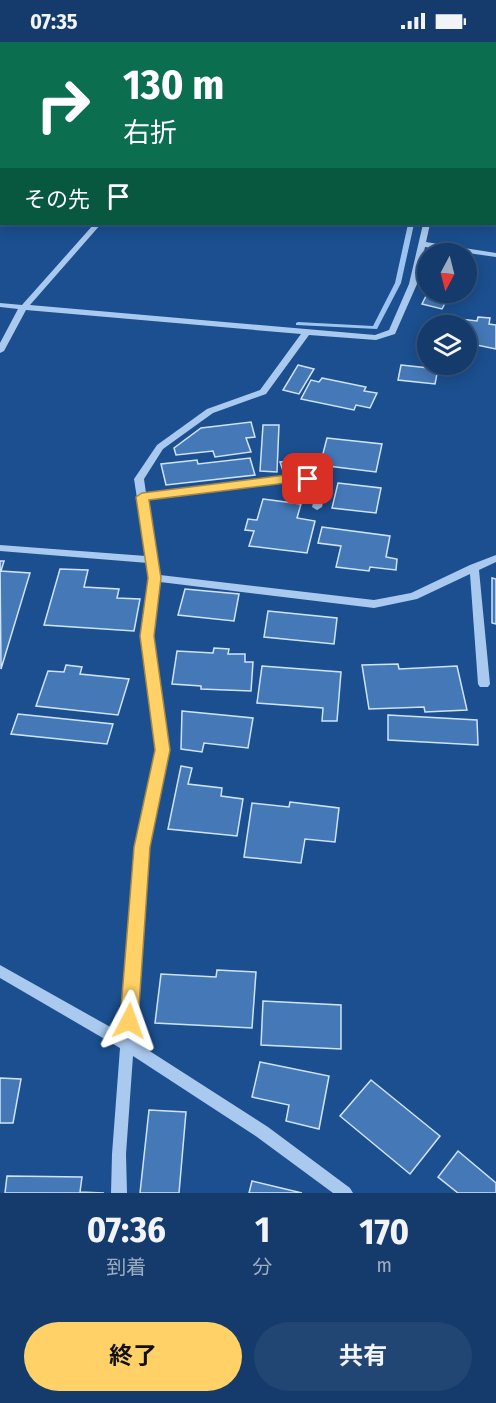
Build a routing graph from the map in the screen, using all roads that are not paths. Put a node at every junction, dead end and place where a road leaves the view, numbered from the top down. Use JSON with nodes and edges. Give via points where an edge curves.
{"nodes":[{"id":1,"x":96,"y":225,"type":"edge"},
{"id":2,"x":426,"y":225,"type":"edge"},
{"id":3,"x":422,"y":243,"type":"edge"},
{"id":4,"x":477,"y":252,"type":"edge"},
{"id":5,"x":496,"y":255,"type":"edge"},
{"id":6,"x":417,"y":266,"type":"edge"},
{"id":7,"x":0,"y":305,"type":"edge"},
{"id":8,"x":23,"y":308,"type":"junction"},
{"id":9,"x":308,"y":332,"type":"junction"},
{"id":10,"x":0,"y":351,"type":"edge"},
{"id":11,"x":142,"y":497,"type":"junction"},
{"id":12,"x":317,"y":507,"type":"dead end"},
{"id":13,"x":0,"y":548,"type":"edge"},
{"id":14,"x":496,"y":558,"type":"edge"},
{"id":15,"x":151,"y":560,"type":"junction"},
{"id":16,"x":474,"y":567,"type":"junction"},
{"id":17,"x":155,"y":578,"type":"junction"},
{"id":18,"x":484,"y":684,"type":"dead end"},
{"id":19,"x":0,"y":971,"type":"edge"},
{"id":20,"x":128,"y":1043,"type":"junction"},
{"id":21,"x":118,"y":1193,"type":"edge"},
{"id":22,"x":345,"y":1193,"type":"edge"}],
"edges":[{"from":1,"to":8,"type":"street"},
{"from":2,"to":3,"type":"street"},
{"from":4,"to":5,"type":"street"},
{"from":6,"to":9,"type":"street","via":[[392,332],[376,338]]},
{"from":7,"to":8,"type":"street"},
{"from":8,"to":9,"type":"street"},
{"from":8,"to":10,"type":"street"},
{"from":9,"to":11,"type":"street","via":[[263,392],[210,411],[159,447],[139,479]]},
{"from":11,"to":12,"type":"street","via":[[294,478],[323,480]]},
{"from":11,"to":15,"type":"street"},
{"from":13,"to":15,"type":"street"},
{"from":14,"to":16,"type":"street"},
{"from":15,"to":17,"type":"street"},
{"from":16,"to":17,"type":"street","via":[[413,596],[374,604]]},
{"from":16,"to":18,"type":"street"},
{"from":17,"to":20,"type":"street","via":[[147,636],[163,750],[142,847]]},
{"from":19,"to":20,"type":"street"},
{"from":20,"to":21,"type":"street"},
{"from":20,"to":22,"type":"street"}]}
